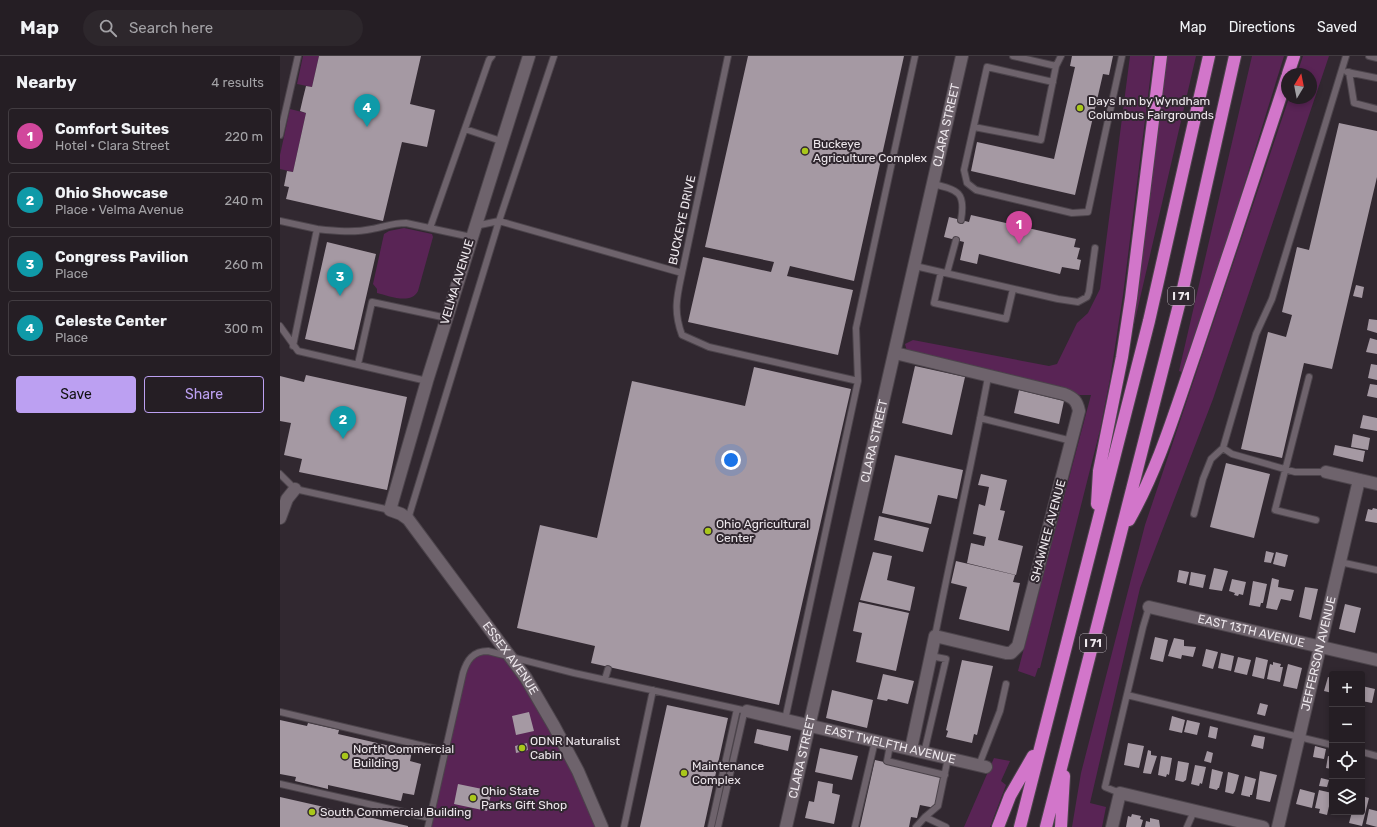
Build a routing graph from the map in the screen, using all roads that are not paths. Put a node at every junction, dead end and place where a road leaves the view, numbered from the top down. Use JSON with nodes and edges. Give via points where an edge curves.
{"nodes":[{"id":1,"x":298,"y":56,"type":"edge"},
{"id":2,"x":492,"y":56,"type":"edge"},
{"id":3,"x":529,"y":56,"type":"edge"},
{"id":4,"x":554,"y":56,"type":"edge"},
{"id":5,"x":728,"y":56,"type":"edge"},
{"id":6,"x":915,"y":56,"type":"edge"},
{"id":7,"x":962,"y":56,"type":"edge"},
{"id":8,"x":1013,"y":56,"type":"edge"},
{"id":9,"x":1061,"y":56,"type":"edge"},
{"id":10,"x":1122,"y":56,"type":"edge"},
{"id":11,"x":1161,"y":56,"type":"edge"},
{"id":12,"x":1209,"y":56,"type":"edge"},
{"id":13,"x":1235,"y":56,"type":"edge"},
{"id":14,"x":1294,"y":56,"type":"edge"},
{"id":15,"x":1346,"y":56,"type":"edge"},
{"id":16,"x":1369,"y":56,"type":"edge"},
{"id":17,"x":1377,"y":58,"type":"edge"},
{"id":18,"x":1056,"y":66,"type":"junction"},
{"id":19,"x":1290,"y":68,"type":"edge"},
{"id":20,"x":1342,"y":70,"type":"junction"},
{"id":21,"x":1349,"y":72,"type":"junction"},
{"id":22,"x":1377,"y":78,"type":"edge"},
{"id":23,"x":1053,"y":82,"type":"junction"},
{"id":24,"x":1281,"y":94,"type":"edge"},
{"id":25,"x":1377,"y":109,"type":"edge"},
{"id":26,"x":974,"y":127,"type":"junction"},
{"id":27,"x":465,"y":130,"type":"junction"},
{"id":28,"x":280,"y":135,"type":"edge"},
{"id":29,"x":501,"y":141,"type":"junction"},
{"id":30,"x":933,"y":184,"type":"junction"},
{"id":31,"x":961,"y":220,"type":"dead end"},
{"id":32,"x":280,"y":221,"type":"edge"},
{"id":33,"x":499,"y":221,"type":"junction"},
{"id":34,"x":318,"y":228,"type":"junction"},
{"id":35,"x":430,"y":228,"type":"junction"},
{"id":36,"x":473,"y":231,"type":"junction"},
{"id":37,"x":956,"y":240,"type":"dead end"},
{"id":38,"x":1095,"y":248,"type":"dead end"},
{"id":39,"x":915,"y":266,"type":"junction"},
{"id":40,"x":682,"y":272,"type":"junction"},
{"id":41,"x":944,"y":273,"type":"junction"},
{"id":42,"x":1013,"y":289,"type":"junction"},
{"id":43,"x":447,"y":318,"type":"junction"},
{"id":44,"x":280,"y":326,"type":"edge"},
{"id":45,"x":293,"y":346,"type":"junction"},
{"id":46,"x":895,"y":354,"type":"junction"},
{"id":47,"x":358,"y":364,"type":"junction"},
{"id":48,"x":1309,"y":376,"type":"dead end"},
{"id":49,"x":988,"y":377,"type":"junction"},
{"id":50,"x":427,"y":381,"type":"junction"},
{"id":51,"x":858,"y":381,"type":"junction"},
{"id":52,"x":980,"y":418,"type":"junction"},
{"id":53,"x":1072,"y":441,"type":"junction"},
{"id":54,"x":1223,"y":448,"type":"junction"},
{"id":55,"x":1285,"y":470,"type":"junction"},
{"id":56,"x":1326,"y":472,"type":"joint"},
{"id":57,"x":280,"y":474,"type":"edge"},
{"id":58,"x":1359,"y":480,"type":"junction"},
{"id":59,"x":1377,"y":484,"type":"edge"},
{"id":60,"x":295,"y":488,"type":"junction"},
{"id":61,"x":390,"y":510,"type":"junction"},
{"id":62,"x":1194,"y":514,"type":"dead end"},
{"id":63,"x":280,"y":518,"type":"edge"},
{"id":64,"x":408,"y":519,"type":"junction"},
{"id":65,"x":1316,"y":520,"type":"dead end"},
{"id":66,"x":1096,"y":530,"type":"junction"},
{"id":67,"x":1121,"y":535,"type":"junction"},
{"id":68,"x":1340,"y":562,"type":"junction"},
{"id":69,"x":1377,"y":570,"type":"edge"},
{"id":70,"x":1149,"y":607,"type":"joint"},
{"id":71,"x":935,"y":636,"type":"junction"},
{"id":72,"x":1320,"y":647,"type":"junction"},
{"id":73,"x":508,"y":655,"type":"junction"},
{"id":74,"x":931,"y":656,"type":"junction"},
{"id":75,"x":1377,"y":660,"type":"edge"},
{"id":76,"x":608,"y":669,"type":"dead end"},
{"id":77,"x":605,"y":679,"type":"junction"},
{"id":78,"x":1006,"y":684,"type":"dead end"},
{"id":79,"x":653,"y":690,"type":"junction"},
{"id":80,"x":1127,"y":695,"type":"junction"},
{"id":81,"x":742,"y":710,"type":"junction"},
{"id":82,"x":280,"y":712,"type":"edge"},
{"id":83,"x":786,"y":720,"type":"junction"},
{"id":84,"x":809,"y":726,"type":"junction"},
{"id":85,"x":1298,"y":737,"type":"junction"},
{"id":86,"x":875,"y":741,"type":"junction"},
{"id":87,"x":1041,"y":743,"type":"junction"},
{"id":88,"x":1329,"y":744,"type":"edge"},
{"id":89,"x":890,"y":745,"type":"junction"},
{"id":90,"x":911,"y":749,"type":"junction"},
{"id":91,"x":1065,"y":750,"type":"junction"},
{"id":92,"x":446,"y":751,"type":"junction"},
{"id":93,"x":924,"y":752,"type":"junction"},
{"id":94,"x":1365,"y":753,"type":"edge"},
{"id":95,"x":1377,"y":756,"type":"edge"},
{"id":96,"x":948,"y":758,"type":"junction"},
{"id":97,"x":983,"y":766,"type":"joint"},
{"id":98,"x":945,"y":774,"type":"junction"},
{"id":99,"x":280,"y":784,"type":"edge"},
{"id":100,"x":1120,"y":793,"type":"junction"},
{"id":101,"x":1194,"y":811,"type":"junction"},
{"id":102,"x":925,"y":817,"type":"junction"},
{"id":103,"x":430,"y":818,"type":"junction"},
{"id":104,"x":428,"y":827,"type":"edge"},
{"id":105,"x":602,"y":827,"type":"edge"},
{"id":106,"x":624,"y":827,"type":"edge"},
{"id":107,"x":711,"y":827,"type":"edge"},
{"id":108,"x":718,"y":827,"type":"edge"},
{"id":109,"x":786,"y":827,"type":"edge"},
{"id":110,"x":855,"y":827,"type":"edge"},
{"id":111,"x":916,"y":827,"type":"edge"},
{"id":112,"x":946,"y":827,"type":"edge"},
{"id":113,"x":998,"y":827,"type":"edge"},
{"id":114,"x":1020,"y":827,"type":"edge"},
{"id":115,"x":1046,"y":827,"type":"edge"},
{"id":116,"x":1061,"y":827,"type":"edge"},
{"id":117,"x":1112,"y":827,"type":"edge"},
{"id":118,"x":1187,"y":827,"type":"edge"},
{"id":119,"x":1263,"y":827,"type":"edge"},
{"id":120,"x":1278,"y":827,"type":"edge"}],
"edges":[{"from":1,"to":28,"type":"lane"},
{"from":2,"to":27,"type":"lane"},
{"from":3,"to":29,"type":"street","name":"VELMA AVENUE"},
{"from":4,"to":33,"type":"lane"},
{"from":5,"to":40,"type":"lane","name":"BUCKEYE DRIVE"},
{"from":6,"to":51,"type":"lane","via":[[856,328]]},
{"from":7,"to":30,"type":"street","name":"CLARA STREET"},
{"from":8,"to":18,"type":"lane"},
{"from":9,"to":18,"type":"lane"},
{"from":10,"to":26,"type":"lane","via":[[1088,212],[1072,213],[976,190],[967,183],[964,170]]},
{"from":11,"to":66,"type":"highway","via":[[1122,357],[1099,471]]},
{"from":12,"to":66,"type":"highway","number":"I 71","via":[[1150,322]]},
{"from":13,"to":67,"type":"highway","number":"I 71","via":[[1182,293]]},
{"from":14,"to":19,"type":"highway"},
{"from":15,"to":20,"type":"lane"},
{"from":16,"to":17,"type":"lane"},
{"from":18,"to":23,"type":"lane"},
{"from":20,"to":21,"type":"lane"},
{"from":20,"to":54,"type":"lane","via":[[1272,299],[1256,334]]},
{"from":21,"to":22,"type":"lane"},
{"from":21,"to":25,"type":"lane","via":[[1354,102]]},
{"from":23,"to":26,"type":"lane","via":[[1041,140]]},
{"from":23,"to":26,"type":"lane","via":[[987,67]]},
{"from":24,"to":67,"type":"highway","via":[[1163,446],[1144,494]]},
{"from":27,"to":29,"type":"lane"},
{"from":27,"to":35,"type":"lane"},
{"from":29,"to":36,"type":"street","name":"VELMA AVENUE"},
{"from":30,"to":31,"type":"lane","via":[[960,193],[963,203]]},
{"from":30,"to":39,"type":"street","name":"CLARA STREET"},
{"from":32,"to":34,"type":"lane"},
{"from":33,"to":36,"type":"lane","name":"BUCKEYE DRIVE"},
{"from":33,"to":40,"type":"lane","name":"BUCKEYE DRIVE"},
{"from":33,"to":64,"type":"lane"},
{"from":34,"to":35,"type":"lane","via":[[356,231],[406,223]]},
{"from":34,"to":45,"type":"lane"},
{"from":35,"to":36,"type":"lane"},
{"from":36,"to":43,"type":"street","name":"VELMA AVENUE"},
{"from":37,"to":41,"type":"lane"},
{"from":38,"to":42,"type":"lane","via":[[1089,292],[1084,300],[1072,302]]},
{"from":39,"to":41,"type":"lane"},
{"from":39,"to":46,"type":"street","name":"CLARA STREET"},
{"from":40,"to":51,"type":"lane","via":[[676,303],[676,321],[682,335],[709,347]]},
{"from":41,"to":42,"type":"lane"},
{"from":41,"to":42,"type":"lane","via":[[934,303],[1006,320]]},
{"from":43,"to":47,"type":"lane","via":[[372,302]]},
{"from":43,"to":50,"type":"street","name":"VELMA AVENUE"},
{"from":44,"to":45,"type":"lane"},
{"from":45,"to":47,"type":"lane","via":[[298,351]]},
{"from":46,"to":49,"type":"street","name":"SHAWNEE AVENUE"},
{"from":46,"to":84,"type":"street","name":"CLARA STREET"},
{"from":47,"to":50,"type":"lane"},
{"from":48,"to":55,"type":"lane"},
{"from":49,"to":52,"type":"lane"},
{"from":49,"to":53,"type":"street","name":"SHAWNEE AVENUE","via":[[1072,397],[1078,403],[1079,411]]},
{"from":50,"to":61,"type":"street","name":"VELMA AVENUE"},
{"from":51,"to":83,"type":"lane"},
{"from":52,"to":53,"type":"lane"},
{"from":52,"to":71,"type":"lane"},
{"from":53,"to":71,"type":"street","name":"SHAWNEE AVENUE","via":[[1018,646],[1006,653]]},
{"from":54,"to":55,"type":"lane","via":[[1232,454]]},
{"from":54,"to":62,"type":"lane","via":[[1211,459]]},
{"from":55,"to":56,"type":"lane"},
{"from":55,"to":65,"type":"lane","via":[[1275,510]]},
{"from":56,"to":58,"type":"street"},
{"from":57,"to":60,"type":"lane"},
{"from":58,"to":59,"type":"street"},
{"from":58,"to":68,"type":"street","name":"JEFFERSON AVENUE"},
{"from":60,"to":61,"type":"lane"},
{"from":60,"to":63,"type":"street","via":[[287,499]]},
{"from":61,"to":64,"type":"street","name":"ESSEX AVENUE"},
{"from":64,"to":73,"type":"street","name":"ESSEX AVENUE"},
{"from":66,"to":87,"type":"highway","number":"I 71"},
{"from":67,"to":91,"type":"highway","number":"I 71"},
{"from":68,"to":69,"type":"lane"},
{"from":68,"to":72,"type":"street","name":"JEFFERSON AVENUE"},
{"from":70,"to":72,"type":"street","name":"EAST 13TH AVENUE"},
{"from":70,"to":80,"type":"lane"},
{"from":71,"to":74,"type":"street"},
{"from":72,"to":75,"type":"street","name":"EAST 13TH AVENUE"},
{"from":72,"to":85,"type":"street","name":"JEFFERSON AVENUE"},
{"from":73,"to":77,"type":"lane"},
{"from":73,"to":92,"type":"lane","via":[[481,651],[470,657],[458,688]]},
{"from":73,"to":105,"type":"street","name":"ESSEX AVENUE","via":[[526,678],[555,728],[578,771]]},
{"from":74,"to":90,"type":"street"},
{"from":74,"to":93,"type":"lane","via":[[946,659]]},
{"from":76,"to":77,"type":"lane"},
{"from":77,"to":79,"type":"lane"},
{"from":78,"to":97,"type":"lane"},
{"from":79,"to":81,"type":"lane"},
{"from":79,"to":106,"type":"lane"},
{"from":80,"to":85,"type":"lane"},
{"from":80,"to":100,"type":"lane","via":[[1105,787]]},
{"from":81,"to":83,"type":"street","name":"EAST TWELFTH AVENUE"},
{"from":81,"to":107,"type":"lane"},
{"from":81,"to":108,"type":"lane","via":[[744,713]]},
{"from":82,"to":92,"type":"lane"},
{"from":83,"to":84,"type":"street","name":"EAST TWELFTH AVENUE"},
{"from":84,"to":86,"type":"street","name":"EAST TWELFTH AVENUE"},
{"from":84,"to":109,"type":"street","name":"CLARA STREET"},
{"from":85,"to":88,"type":"lane"},
{"from":85,"to":120,"type":"street","name":"JEFFERSON AVENUE"},
{"from":86,"to":89,"type":"street","name":"EAST TWELFTH AVENUE"},
{"from":86,"to":110,"type":"lane"},
{"from":87,"to":113,"type":"highway","via":[[1010,796]]},
{"from":87,"to":114,"type":"highway","number":"I 71"},
{"from":89,"to":90,"type":"street","name":"EAST TWELFTH AVENUE"},
{"from":89,"to":98,"type":"lane","via":[[887,761]]},
{"from":90,"to":93,"type":"street","name":"EAST TWELFTH AVENUE"},
{"from":91,"to":115,"type":"highway","number":"I 71"},
{"from":91,"to":116,"type":"highway"},
{"from":92,"to":103,"type":"lane"},
{"from":93,"to":96,"type":"street","name":"EAST TWELFTH AVENUE"},
{"from":94,"to":95,"type":"lane"},
{"from":96,"to":97,"type":"street","name":"EAST TWELFTH AVENUE"},
{"from":96,"to":98,"type":"lane"},
{"from":98,"to":102,"type":"lane","via":[[938,806]]},
{"from":99,"to":103,"type":"lane"},
{"from":100,"to":101,"type":"street"},
{"from":100,"to":117,"type":"street"},
{"from":101,"to":118,"type":"lane"},
{"from":101,"to":119,"type":"street"},
{"from":102,"to":111,"type":"lane"},
{"from":102,"to":112,"type":"lane"},
{"from":103,"to":104,"type":"lane"}]}
